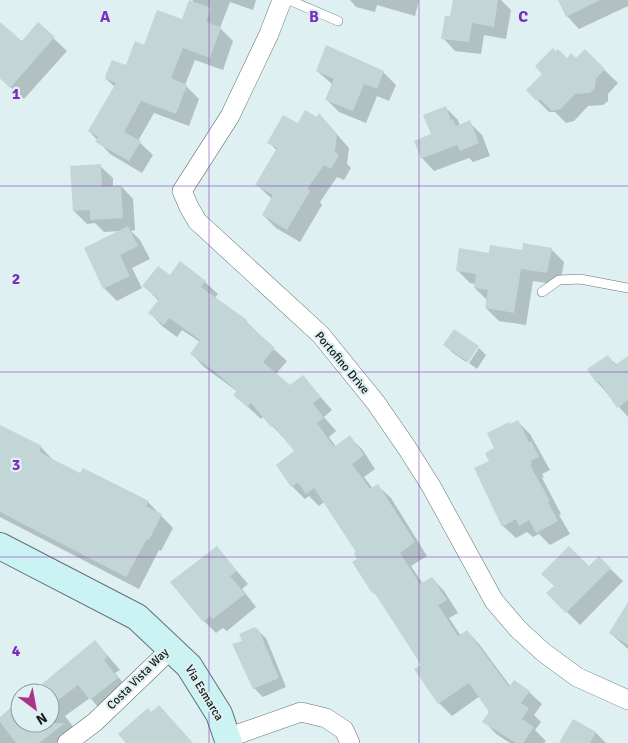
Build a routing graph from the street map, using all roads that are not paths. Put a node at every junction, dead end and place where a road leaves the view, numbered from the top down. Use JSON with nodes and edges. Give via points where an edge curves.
{"nodes":[{"id":1,"x":282,"y":0,"type":"edge"},
{"id":2,"x":289,"y":0,"type":"edge"},
{"id":3,"x":338,"y":21,"type":"dead end"},
{"id":4,"x":628,"y":288,"type":"edge"},
{"id":5,"x":542,"y":292,"type":"dead end"},
{"id":6,"x":0,"y":546,"type":"edge"},
{"id":7,"x":171,"y":648,"type":"junction"},
{"id":8,"x":628,"y":700,"type":"edge"},
{"id":9,"x":228,"y":741,"type":"edge"},
{"id":10,"x":67,"y":743,"type":"edge"},
{"id":11,"x":350,"y":743,"type":"edge"}],
"edges":[{"from":1,"to":8,"type":"street","name":"Portofino Drive","via":[[230,116],[182,191],[188,207],[197,221],[321,335],[376,403],[431,486],[494,601],[518,629],[577,677]]},
{"from":2,"to":3,"type":"lane"},
{"from":4,"to":5,"type":"lane","via":[[580,279],[560,280]]},
{"from":6,"to":7,"type":"street","name":"Costa Vista Way","via":[[137,617]]},
{"from":7,"to":9,"type":"street","name":"Via Esmarca","via":[[189,666],[219,714]]},
{"from":7,"to":10,"type":"street","name":"Costa Vista Way","via":[[95,722]]},
{"from":9,"to":11,"type":"street","via":[[302,712],[326,718],[344,730]]}]}
